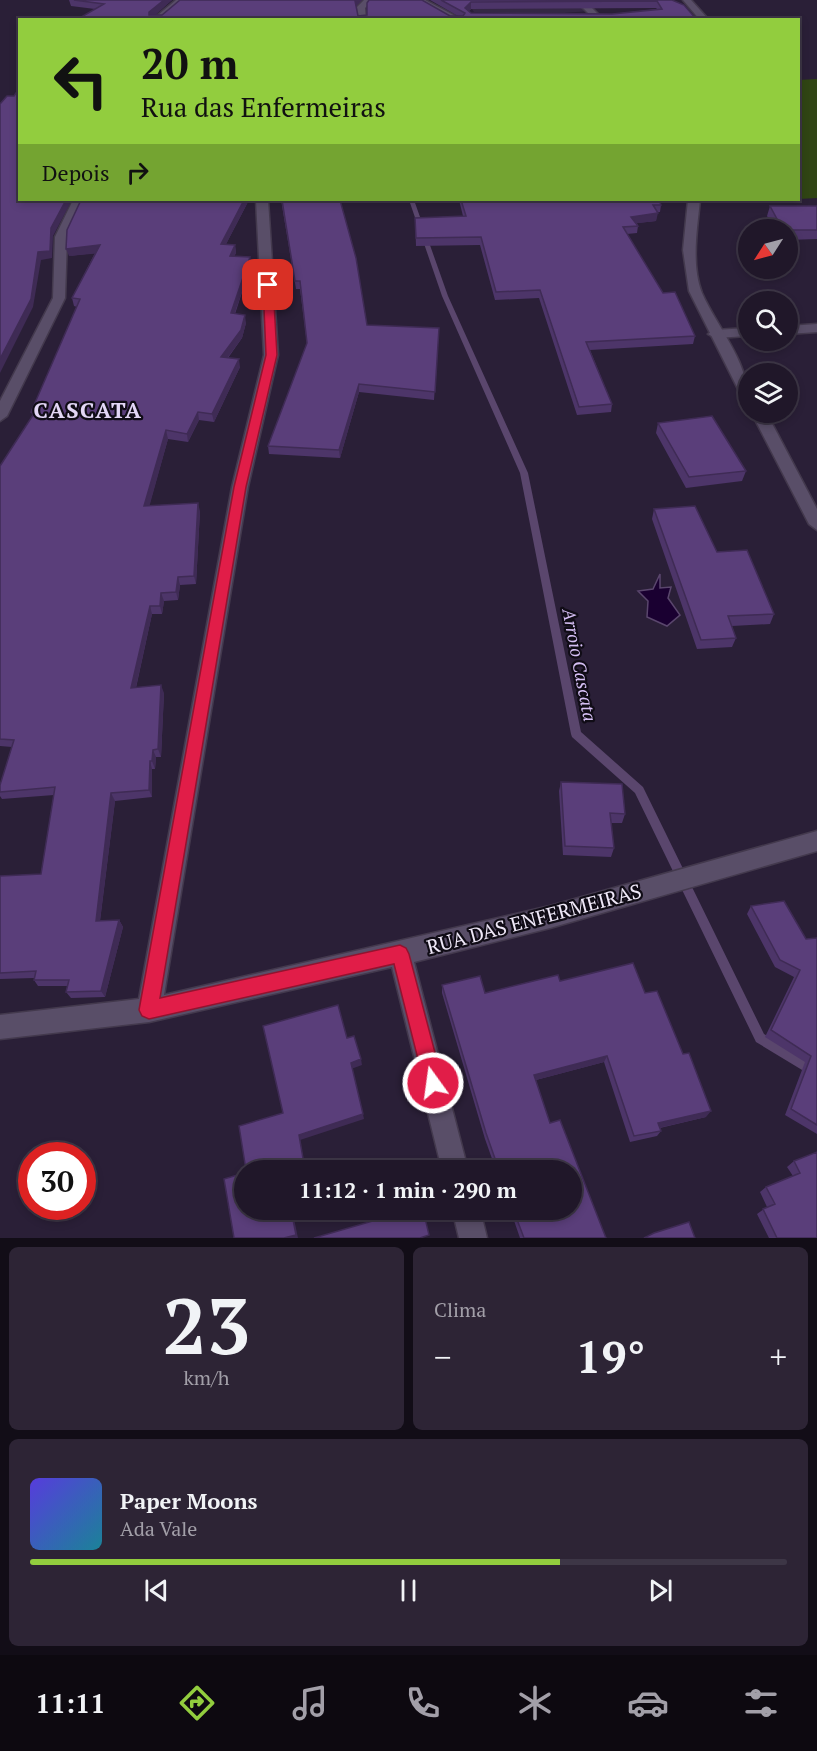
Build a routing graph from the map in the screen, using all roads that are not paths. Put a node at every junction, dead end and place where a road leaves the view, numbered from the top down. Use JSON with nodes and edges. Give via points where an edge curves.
{"nodes":[{"id":1,"x":181,"y":0,"type":"edge"},
{"id":2,"x":369,"y":0,"type":"edge"},
{"id":3,"x":419,"y":0,"type":"edge"},
{"id":4,"x":579,"y":0,"type":"edge"},
{"id":5,"x":687,"y":0,"type":"edge"},
{"id":6,"x":585,"y":15,"type":"edge"},
{"id":7,"x":158,"y":18,"type":"edge"},
{"id":8,"x":362,"y":18,"type":"edge"},
{"id":9,"x":455,"y":18,"type":"edge"},
{"id":10,"x":703,"y":18,"type":"edge"},
{"id":11,"x":78,"y":201,"type":"edge"},
{"id":12,"x":262,"y":201,"type":"edge"},
{"id":13,"x":694,"y":201,"type":"edge"},
{"id":14,"x":817,"y":328,"type":"edge"},
{"id":15,"x":798,"y":329,"type":"edge"},
{"id":16,"x":738,"y":333,"type":"edge"},
{"id":17,"x":715,"y":334,"type":"junction"},
{"id":18,"x":738,"y":377,"type":"edge"},
{"id":19,"x":0,"y":416,"type":"edge"},
{"id":20,"x":764,"y":423,"type":"edge"},
{"id":21,"x":817,"y":524,"type":"edge"},
{"id":22,"x":817,"y":841,"type":"edge"},
{"id":23,"x":400,"y":954,"type":"junction"},
{"id":24,"x":149,"y":1010,"type":"junction"},
{"id":25,"x":0,"y":1027,"type":"edge"},
{"id":26,"x":453,"y":1160,"type":"edge"},
{"id":27,"x":469,"y":1220,"type":"edge"},
{"id":28,"x":473,"y":1238,"type":"edge"}],
"edges":[{"from":1,"to":7,"type":"street"},
{"from":2,"to":8,"type":"street","via":[[361,7]]},
{"from":3,"to":9,"type":"street"},
{"from":4,"to":6,"type":"street","via":[[599,15]]},
{"from":5,"to":10,"type":"street"},
{"from":11,"to":19,"type":"street","via":[[61,237],[59,298]]},
{"from":12,"to":24,"type":"street","via":[[272,355],[240,487]]},
{"from":13,"to":17,"type":"street","via":[[689,250],[695,291]]},
{"from":14,"to":15,"type":"street"},
{"from":16,"to":17,"type":"street"},
{"from":17,"to":18,"type":"street"},
{"from":20,"to":21,"type":"street"},
{"from":22,"to":23,"type":"street","name":"RUA DAS ENFERMEIRAS"},
{"from":23,"to":24,"type":"street","name":"RUA DAS ENFERMEIRAS"},
{"from":23,"to":26,"type":"street"},
{"from":24,"to":25,"type":"street","name":"RUA DAS ENFERMEIRAS"},
{"from":27,"to":28,"type":"street"}]}
